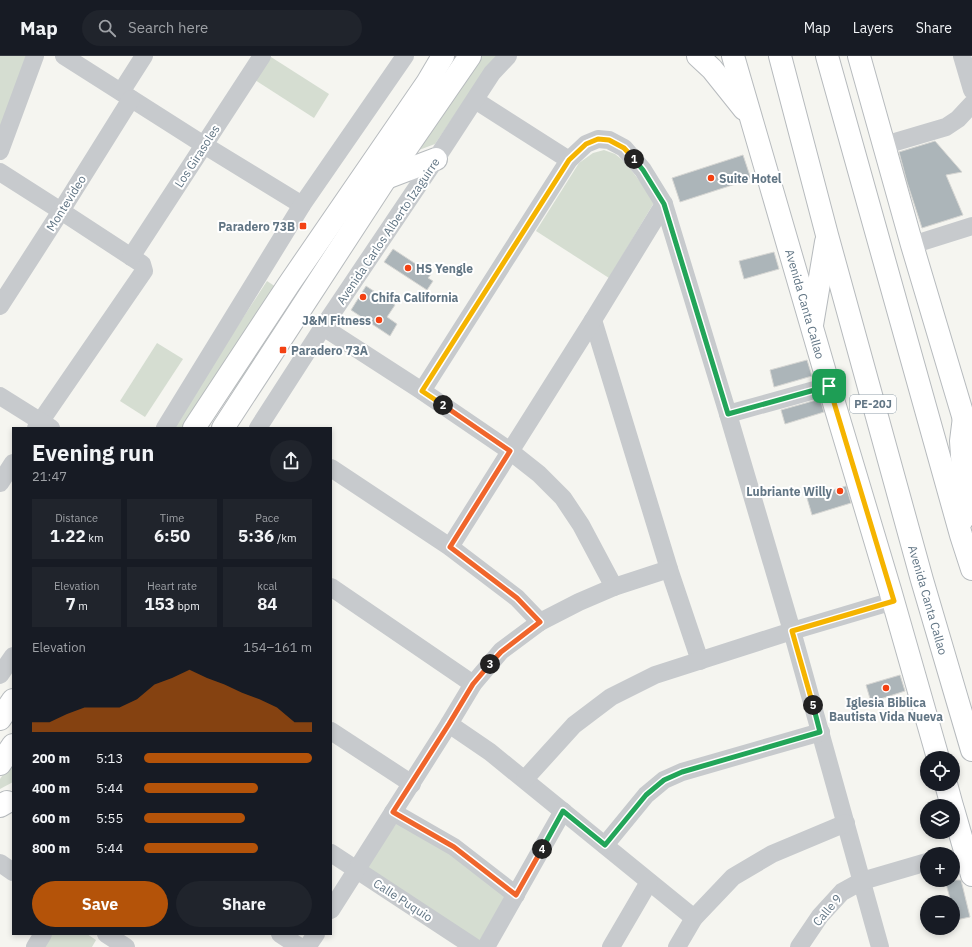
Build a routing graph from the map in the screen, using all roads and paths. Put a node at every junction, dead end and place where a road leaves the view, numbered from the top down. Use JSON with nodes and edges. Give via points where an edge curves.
{"nodes":[{"id":1,"x":35,"y":56,"type":"edge"},
{"id":2,"x":64,"y":56,"type":"edge"},
{"id":3,"x":144,"y":56,"type":"edge"},
{"id":4,"x":262,"y":56,"type":"edge"},
{"id":5,"x":405,"y":56,"type":"edge"},
{"id":6,"x":442,"y":56,"type":"edge"},
{"id":7,"x":470,"y":56,"type":"edge"},
{"id":8,"x":508,"y":56,"type":"edge"},
{"id":9,"x":698,"y":56,"type":"edge"},
{"id":10,"x":733,"y":56,"type":"edge"},
{"id":11,"x":780,"y":56,"type":"edge"},
{"id":12,"x":828,"y":56,"type":"edge"},
{"id":13,"x":859,"y":56,"type":"edge"},
{"id":14,"x":962,"y":56,"type":"edge"},
{"id":15,"x":435,"y":88,"type":"junction"},
{"id":16,"x":972,"y":90,"type":"edge"},
{"id":17,"x":126,"y":96,"type":"junction"},
{"id":18,"x":475,"y":100,"type":"junction"},
{"id":19,"x":972,"y":104,"type":"edge"},
{"id":20,"x":750,"y":116,"type":"junction"},
{"id":21,"x":204,"y":145,"type":"junction"},
{"id":22,"x":885,"y":146,"type":"junction"},
{"id":23,"x":0,"y":151,"type":"edge"},
{"id":24,"x":436,"y":159,"type":"junction"},
{"id":25,"x":569,"y":160,"type":"junction"},
{"id":26,"x":0,"y":172,"type":"edge"},
{"id":27,"x":386,"y":178,"type":"junction"},
{"id":28,"x":664,"y":204,"type":"junction"},
{"id":29,"x":302,"y":205,"type":"junction"},
{"id":30,"x":61,"y":211,"type":"junction"},
{"id":31,"x":972,"y":226,"type":"edge"},
{"id":32,"x":827,"y":234,"type":"junction"},
{"id":33,"x":912,"y":245,"type":"junction"},
{"id":34,"x":131,"y":257,"type":"junction"},
{"id":35,"x":0,"y":306,"type":"edge"},
{"id":36,"x":592,"y":320,"type":"junction"},
{"id":37,"x":812,"y":325,"type":"junction"},
{"id":38,"x":323,"y":327,"type":"junction"},
{"id":39,"x":829,"y":386,"type":"junction"},
{"id":40,"x":422,"y":391,"type":"junction"},
{"id":41,"x":0,"y":396,"type":"edge"},
{"id":42,"x":214,"y":398,"type":"junction"},
{"id":43,"x":728,"y":414,"type":"junction"},
{"id":44,"x":964,"y":416,"type":"junction"},
{"id":45,"x":227,"y":422,"type":"edge"},
{"id":46,"x":43,"y":426,"type":"edge"},
{"id":47,"x":264,"y":426,"type":"edge"},
{"id":48,"x":166,"y":427,"type":"edge"},
{"id":49,"x":195,"y":427,"type":"edge"},
{"id":50,"x":972,"y":444,"type":"edge"},
{"id":51,"x":510,"y":451,"type":"junction"},
{"id":52,"x":12,"y":465,"type":"edge"},
{"id":53,"x":332,"y":469,"type":"edge"},
{"id":54,"x":0,"y":483,"type":"edge"},
{"id":55,"x":961,"y":535,"type":"junction"},
{"id":56,"x":450,"y":547,"type":"junction"},
{"id":57,"x":669,"y":569,"type":"junction"},
{"id":58,"x":972,"y":569,"type":"edge"},
{"id":59,"x":614,"y":587,"type":"junction"},
{"id":60,"x":332,"y":588,"type":"edge"},
{"id":61,"x":894,"y":601,"type":"junction"},
{"id":62,"x":540,"y":622,"type":"junction"},
{"id":63,"x":792,"y":631,"type":"junction"},
{"id":64,"x":12,"y":657,"type":"edge"},
{"id":65,"x":700,"y":661,"type":"junction"},
{"id":66,"x":0,"y":675,"type":"edge"},
{"id":67,"x":473,"y":684,"type":"junction"},
{"id":68,"x":12,"y":701,"type":"edge"},
{"id":69,"x":0,"y":719,"type":"edge"},
{"id":70,"x":449,"y":724,"type":"junction"},
{"id":71,"x":332,"y":732,"type":"edge"},
{"id":72,"x":820,"y":732,"type":"junction"},
{"id":73,"x":12,"y":746,"type":"edge"},
{"id":74,"x":972,"y":750,"type":"edge"},
{"id":75,"x":936,"y":751,"type":"edge"},
{"id":76,"x":0,"y":764,"type":"edge"},
{"id":77,"x":525,"y":779,"type":"junction"},
{"id":78,"x":412,"y":784,"type":"junction"},
{"id":79,"x":563,"y":811,"type":"junction"},
{"id":80,"x":393,"y":812,"type":"junction"},
{"id":81,"x":846,"y":823,"type":"junction"},
{"id":82,"x":960,"y":836,"type":"edge"},
{"id":83,"x":605,"y":845,"type":"junction"},
{"id":84,"x":332,"y":854,"type":"edge"},
{"id":85,"x":966,"y":860,"type":"edge"},
{"id":86,"x":0,"y":863,"type":"edge"},
{"id":87,"x":920,"y":864,"type":"edge"},
{"id":88,"x":356,"y":870,"type":"junction"},
{"id":89,"x":12,"y":871,"type":"edge"},
{"id":90,"x":862,"y":881,"type":"junction"},
{"id":91,"x":649,"y":882,"type":"junction"},
{"id":92,"x":516,"y":895,"type":"junction"},
{"id":93,"x":332,"y":908,"type":"edge"},
{"id":94,"x":694,"y":918,"type":"junction"},
{"id":95,"x":42,"y":935,"type":"edge"},
{"id":96,"x":105,"y":935,"type":"edge"},
{"id":97,"x":108,"y":935,"type":"edge"},
{"id":98,"x":282,"y":935,"type":"edge"},
{"id":99,"x":315,"y":935,"type":"edge"},
{"id":100,"x":35,"y":947,"type":"edge"},
{"id":101,"x":97,"y":947,"type":"edge"},
{"id":102,"x":126,"y":947,"type":"edge"},
{"id":103,"x":300,"y":947,"type":"edge"},
{"id":104,"x":307,"y":947,"type":"edge"},
{"id":105,"x":474,"y":947,"type":"edge"},
{"id":106,"x":486,"y":947,"type":"edge"},
{"id":107,"x":611,"y":947,"type":"edge"},
{"id":108,"x":677,"y":947,"type":"edge"},
{"id":109,"x":799,"y":947,"type":"edge"},
{"id":110,"x":880,"y":947,"type":"edge"}],
"edges":[{"from":1,"to":23,"type":"street"},
{"from":2,"to":17,"type":"street"},
{"from":3,"to":17,"type":"street","name":"Montevideo"},
{"from":4,"to":21,"type":"street","name":"Los Girasoles"},
{"from":5,"to":29,"type":"street"},
{"from":6,"to":15,"type":"main road"},
{"from":7,"to":15,"type":"main road"},
{"from":8,"to":18,"type":"street","name":"Avenida Carlos Alberto Izaguirre","via":[[492,73]]},
{"from":9,"to":20,"type":"main road","via":[[712,69]]},
{"from":10,"to":20,"type":"main road","name":"Avenida Canta Callao"},
{"from":11,"to":32,"type":"main road","name":"Avenida Canta Callao","number":"PE-20J"},
{"from":12,"to":55,"type":"main road"},
{"from":13,"to":22,"type":"main road"},
{"from":14,"to":16,"type":"street"},
{"from":15,"to":27,"type":"main road"},
{"from":15,"to":42,"type":"main road","via":[[289,284]]},
{"from":17,"to":21,"type":"street"},
{"from":17,"to":30,"type":"street","name":"Montevideo"},
{"from":18,"to":24,"type":"street","name":"Avenida Carlos Alberto Izaguirre"},
{"from":18,"to":25,"type":"street"},
{"from":19,"to":22,"type":"street","via":[[946,127]]},
{"from":20,"to":37,"type":"main road","name":"Avenida Canta Callao"},
{"from":21,"to":29,"type":"street"},
{"from":21,"to":34,"type":"street","name":"Los Girasoles"},
{"from":22,"to":33,"type":"main road"},
{"from":24,"to":27,"type":"main road"},
{"from":24,"to":38,"type":"street","name":"Avenida Carlos Alberto Izaguirre"},
{"from":25,"to":28,"type":"street","via":[[586,144],[598,139],[609,140],[624,148],[643,170]]},
{"from":25,"to":40,"type":"street"},
{"from":26,"to":30,"type":"street"},
{"from":27,"to":45,"type":"main road"},
{"from":28,"to":36,"type":"street"},
{"from":28,"to":43,"type":"street"},
{"from":29,"to":48,"type":"street"},
{"from":30,"to":34,"type":"street"},
{"from":30,"to":35,"type":"street","name":"Montevideo"},
{"from":31,"to":33,"type":"street"},
{"from":32,"to":37,"type":"main road"},
{"from":32,"to":74,"type":"main road","name":"Avenida Canta Callao","number":"PE-20J","via":[[922,580]]},
{"from":33,"to":44,"type":"main road"},
{"from":34,"to":46,"type":"street","via":[[142,264],[144,271]]},
{"from":36,"to":51,"type":"street"},
{"from":36,"to":57,"type":"street"},
{"from":37,"to":39,"type":"main road","name":"Avenida Canta Callao"},
{"from":38,"to":40,"type":"street"},
{"from":38,"to":47,"type":"street","name":"Avenida Carlos Alberto Izaguirre"},
{"from":39,"to":43,"type":"street"},
{"from":39,"to":61,"type":"main road","name":"Avenida Canta Callao"},
{"from":40,"to":51,"type":"street"},
{"from":41,"to":46,"type":"street"},
{"from":42,"to":45,"type":"main road","via":[[229,401],[231,407]]},
{"from":42,"to":49,"type":"main road"},
{"from":43,"to":63,"type":"street"},
{"from":44,"to":50,"type":"main road"},
{"from":44,"to":55,"type":"main road","via":[[961,441],[965,500]]},
{"from":51,"to":56,"type":"street"},
{"from":51,"to":59,"type":"street","via":[[539,474],[563,498],[581,525]]},
{"from":52,"to":54,"type":"street"},
{"from":53,"to":56,"type":"street"},
{"from":55,"to":58,"type":"main road"},
{"from":56,"to":62,"type":"street","via":[[517,598]]},
{"from":57,"to":59,"type":"street"},
{"from":57,"to":65,"type":"street"},
{"from":59,"to":62,"type":"street"},
{"from":60,"to":67,"type":"street"},
{"from":61,"to":63,"type":"street"},
{"from":61,"to":75,"type":"main road","name":"Avenida Canta Callao"},
{"from":62,"to":67,"type":"street","via":[[501,652]]},
{"from":63,"to":65,"type":"street"},
{"from":63,"to":72,"type":"street"},
{"from":64,"to":66,"type":"street"},
{"from":65,"to":77,"type":"street","via":[[655,675],[612,697],[574,724]]},
{"from":67,"to":70,"type":"street"},
{"from":68,"to":69,"type":"main road"},
{"from":70,"to":77,"type":"street"},
{"from":70,"to":78,"type":"street"},
{"from":71,"to":78,"type":"street"},
{"from":72,"to":81,"type":"street"},
{"from":72,"to":83,"type":"street","via":[[682,772],[664,780],[646,795]]},
{"from":73,"to":76,"type":"main road"},
{"from":77,"to":79,"type":"street"},
{"from":78,"to":80,"type":"street"},
{"from":79,"to":83,"type":"street"},
{"from":79,"to":92,"type":"street"},
{"from":80,"to":88,"type":"street"},
{"from":80,"to":92,"type":"street","via":[[454,847]]},
{"from":81,"to":90,"type":"street"},
{"from":81,"to":94,"type":"street","via":[[772,854],[733,877]]},
{"from":82,"to":85,"type":"main road"},
{"from":83,"to":91,"type":"street"},
{"from":84,"to":88,"type":"street","name":"Calle Puquio"},
{"from":86,"to":89,"type":"street"},
{"from":87,"to":90,"type":"street","name":"Calle 9"},
{"from":88,"to":93,"type":"street"},
{"from":88,"to":105,"type":"street","name":"Calle Puquio"},
{"from":90,"to":109,"type":"street","name":"Calle 9","via":[[842,892],[820,916]]},
{"from":90,"to":110,"type":"street"},
{"from":91,"to":94,"type":"street"},
{"from":91,"to":107,"type":"street"},
{"from":92,"to":106,"type":"street"},
{"from":94,"to":108,"type":"street"},
{"from":95,"to":100,"type":"street"},
{"from":96,"to":101,"type":"street"},
{"from":97,"to":102,"type":"street"},
{"from":98,"to":103,"type":"street"},
{"from":99,"to":104,"type":"street"}]}
